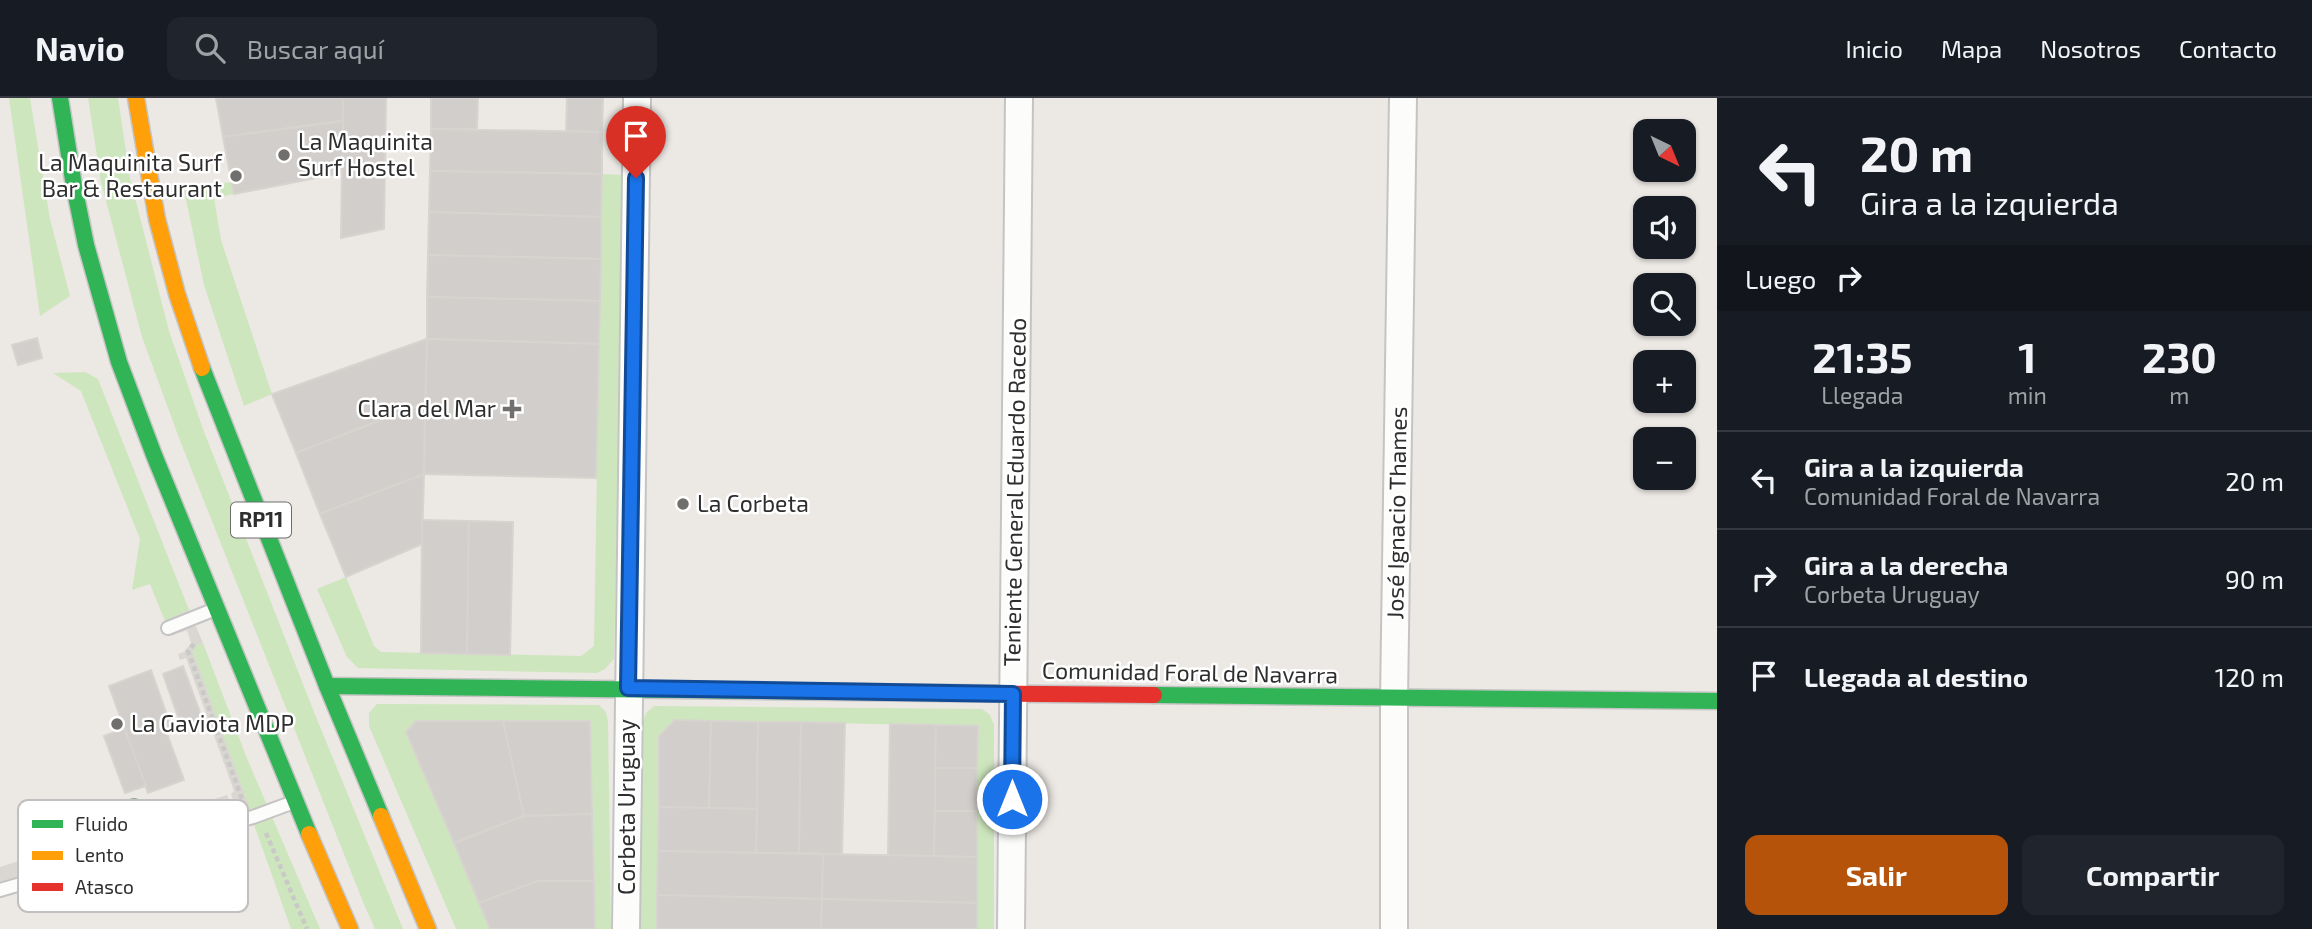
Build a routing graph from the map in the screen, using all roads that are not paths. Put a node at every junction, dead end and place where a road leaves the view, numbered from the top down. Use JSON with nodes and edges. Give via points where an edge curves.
{"nodes":[{"id":1,"x":60,"y":98,"type":"edge"},
{"id":2,"x":136,"y":98,"type":"edge"},
{"id":3,"x":637,"y":98,"type":"edge"},
{"id":4,"x":1019,"y":98,"type":"edge"},
{"id":5,"x":1403,"y":98,"type":"edge"},
{"id":6,"x":217,"y":608,"type":"junction"},
{"id":7,"x":168,"y":628,"type":"dead end"},
{"id":8,"x":327,"y":686,"type":"junction"},
{"id":9,"x":628,"y":688,"type":"junction"},
{"id":10,"x":1013,"y":694,"type":"junction"},
{"id":11,"x":1394,"y":699,"type":"junction"},
{"id":12,"x":1717,"y":701,"type":"edge"},
{"id":13,"x":295,"y":801,"type":"junction"},
{"id":14,"x":248,"y":818,"type":"edge"},
{"id":15,"x":18,"y":885,"type":"edge"},
{"id":16,"x":0,"y":890,"type":"edge"},
{"id":17,"x":350,"y":929,"type":"edge"},
{"id":18,"x":428,"y":929,"type":"edge"},
{"id":19,"x":626,"y":929,"type":"edge"},
{"id":20,"x":1011,"y":929,"type":"edge"},
{"id":21,"x":1394,"y":929,"type":"edge"}],
"edges":[{"from":1,"to":6,"type":"main road","via":[[74,188],[108,329]]},
{"from":2,"to":8,"type":"main road","number":"RP11","via":[[157,219],[177,294],[211,393]]},
{"from":3,"to":9,"type":"street","name":"Corbeta Uruguay"},
{"from":4,"to":10,"type":"street","name":"Teniente General Eduardo Racedo"},
{"from":5,"to":11,"type":"street","name":"José Ignacio Thames"},
{"from":6,"to":7,"type":"lane"},
{"from":6,"to":13,"type":"main road"},
{"from":8,"to":9,"type":"main road","name":"Comunidad Foral de Navarra"},
{"from":8,"to":18,"type":"main road","number":"RP11"},
{"from":9,"to":10,"type":"main road","name":"Comunidad Foral de Navarra"},
{"from":9,"to":19,"type":"street","name":"Corbeta Uruguay"},
{"from":10,"to":11,"type":"main road","name":"Comunidad Foral de Navarra"},
{"from":10,"to":20,"type":"street","name":"Teniente General Eduardo Racedo"},
{"from":11,"to":12,"type":"main road","name":"Comunidad Foral de Navarra"},
{"from":11,"to":21,"type":"street","name":"José Ignacio Thames"},
{"from":13,"to":14,"type":"lane"},
{"from":13,"to":17,"type":"main road"},
{"from":15,"to":16,"type":"lane"}]}
